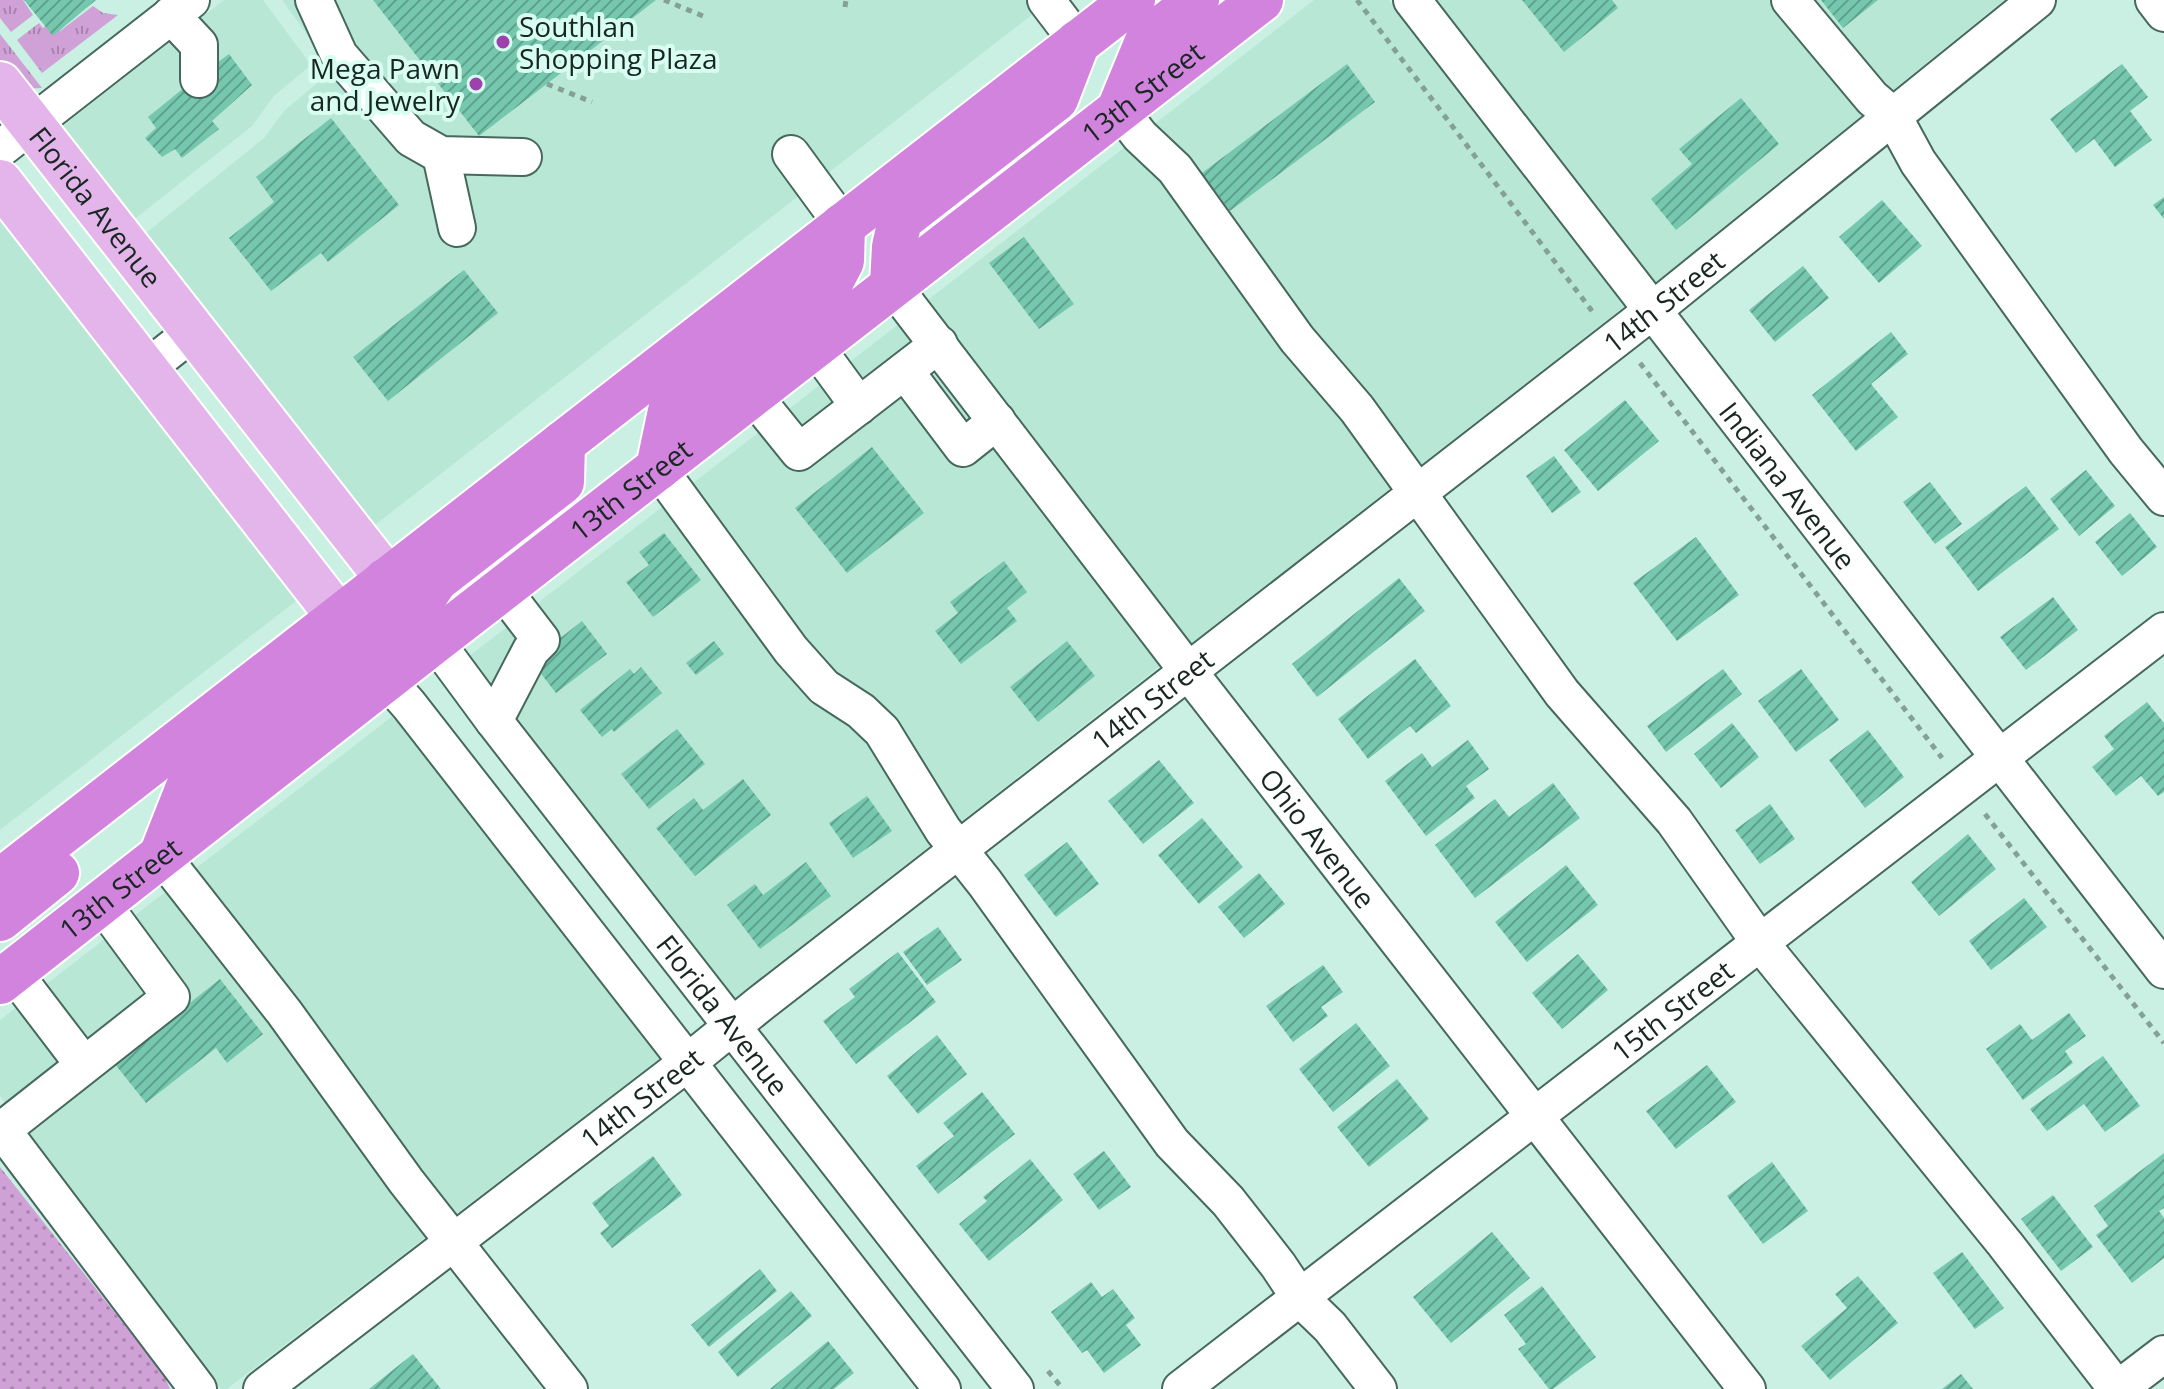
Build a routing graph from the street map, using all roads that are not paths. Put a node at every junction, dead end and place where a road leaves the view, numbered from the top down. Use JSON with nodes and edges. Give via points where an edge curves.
{"nodes":[{"id":1,"x":314,"y":0,"type":"edge"},
{"id":2,"x":1046,"y":0,"type":"edge"},
{"id":3,"x":1133,"y":0,"type":"edge"},
{"id":4,"x":1197,"y":0,"type":"edge"},
{"id":5,"x":1261,"y":0,"type":"edge"},
{"id":6,"x":1412,"y":0,"type":"edge"},
{"id":7,"x":1790,"y":0,"type":"edge"},
{"id":8,"x":2037,"y":0,"type":"edge"},
{"id":9,"x":2154,"y":0,"type":"edge"},
{"id":10,"x":181,"y":8,"type":"edge"},
{"id":11,"x":2164,"y":13,"type":"edge"},
{"id":12,"x":1078,"y":42,"type":"junction"},
{"id":13,"x":199,"y":79,"type":"dead end"},
{"id":14,"x":0,"y":84,"type":"edge"},
{"id":15,"x":1119,"y":109,"type":"junction"},
{"id":16,"x":1893,"y":116,"type":"junction"},
{"id":17,"x":16,"y":137,"type":"edge"},
{"id":18,"x":791,"y":154,"type":"dead end"},
{"id":19,"x":441,"y":155,"type":"junction"},
{"id":20,"x":523,"y":157,"type":"dead end"},
{"id":21,"x":0,"y":182,"type":"edge"},
{"id":22,"x":843,"y":225,"type":"junction"},
{"id":23,"x":457,"y":228,"type":"dead end"},
{"id":24,"x":892,"y":285,"type":"junction"},
{"id":25,"x":1652,"y":311,"type":"junction"},
{"id":26,"x":194,"y":331,"type":"junction"},
{"id":27,"x":939,"y":344,"type":"junction"},
{"id":28,"x":815,"y":346,"type":"junction"},
{"id":29,"x":146,"y":369,"type":"junction"},
{"id":30,"x":905,"y":371,"type":"junction"},
{"id":31,"x":753,"y":395,"type":"junction"},
{"id":32,"x":859,"y":406,"type":"junction"},
{"id":33,"x":997,"y":421,"type":"junction"},
{"id":34,"x":563,"y":443,"type":"junction"},
{"id":35,"x":658,"y":468,"type":"junction"},
{"id":36,"x":1417,"y":493,"type":"junction"},
{"id":37,"x":2164,"y":497,"type":"edge"},
{"id":38,"x":387,"y":578,"type":"junction"},
{"id":39,"x":502,"y":589,"type":"junction"},
{"id":40,"x":338,"y":616,"type":"junction"},
{"id":41,"x":2164,"y":631,"type":"edge"},
{"id":42,"x":435,"y":641,"type":"junction"},
{"id":43,"x":1188,"y":671,"type":"junction"},
{"id":44,"x":386,"y":679,"type":"junction"},
{"id":45,"x":494,"y":721,"type":"junction"},
{"id":46,"x":2000,"y":759,"type":"junction"},
{"id":47,"x":101,"y":802,"type":"junction"},
{"id":48,"x":957,"y":850,"type":"junction"},
{"id":49,"x":161,"y":855,"type":"junction"},
{"id":50,"x":0,"y":881,"type":"edge"},
{"id":51,"x":101,"y":902,"type":"junction"},
{"id":52,"x":0,"y":919,"type":"edge"},
{"id":53,"x":1761,"y":944,"type":"junction"},
{"id":54,"x":2164,"y":970,"type":"edge"},
{"id":55,"x":6,"y":977,"type":"edge"},
{"id":56,"x":733,"y":1027,"type":"junction"},
{"id":57,"x":687,"y":1063,"type":"junction"},
{"id":58,"x":84,"y":1065,"type":"junction"},
{"id":59,"x":1537,"y":1117,"type":"junction"},
{"id":60,"x":1,"y":1128,"type":"edge"},
{"id":61,"x":454,"y":1242,"type":"junction"},
{"id":62,"x":1300,"y":1298,"type":"junction"},
{"id":63,"x":2164,"y":1354,"type":"edge"},
{"id":64,"x":198,"y":1389,"type":"edge"},
{"id":65,"x":262,"y":1389,"type":"edge"},
{"id":66,"x":569,"y":1389,"type":"edge"},
{"id":67,"x":942,"y":1389,"type":"edge"},
{"id":68,"x":1015,"y":1389,"type":"edge"},
{"id":69,"x":1181,"y":1389,"type":"edge"},
{"id":70,"x":1378,"y":1389,"type":"edge"},
{"id":71,"x":1747,"y":1389,"type":"edge"},
{"id":72,"x":2118,"y":1389,"type":"edge"}],
"edges":[{"from":1,"to":19,"type":"street","via":[[339,55],[411,138]]},
{"from":2,"to":12,"type":"street"},
{"from":3,"to":12,"type":"highway"},
{"from":4,"to":15,"type":"highway","via":[[1148,39]]},
{"from":5,"to":15,"type":"highway","name":"13th Street"},
{"from":6,"to":25,"type":"street","name":"Indiana Avenue"},
{"from":7,"to":16,"type":"street"},
{"from":8,"to":16,"type":"street","name":"14th Street"},
{"from":9,"to":11,"type":"street"},
{"from":10,"to":13,"type":"street","via":[[199,45]]},
{"from":10,"to":17,"type":"street"},
{"from":12,"to":22,"type":"highway"},
{"from":12,"to":24,"type":"highway","via":[[1056,99],[900,220]]},
{"from":14,"to":17,"type":"main road","name":"Florida Avenue"},
{"from":15,"to":24,"type":"highway","name":"13th Street"},
{"from":15,"to":36,"type":"street","via":[[1175,169]]},
{"from":16,"to":25,"type":"street","name":"14th Street"},
{"from":16,"to":37,"type":"street","via":[[1918,162]]},
{"from":17,"to":26,"type":"main road","name":"Florida Avenue"},
{"from":18,"to":22,"type":"street"},
{"from":19,"to":20,"type":"street"},
{"from":19,"to":23,"type":"street"},
{"from":21,"to":29,"type":"main road"},
{"from":22,"to":34,"type":"highway"},
{"from":22,"to":35,"type":"highway","via":[[842,261],[829,286],[670,411]]},
{"from":24,"to":27,"type":"street","name":"Ohio Avenue"},
{"from":24,"to":28,"type":"highway","name":"13th Street"},
{"from":25,"to":36,"type":"street","name":"14th Street"},
{"from":25,"to":46,"type":"street","name":"Indiana Avenue"},
{"from":26,"to":29,"type":"street"},
{"from":26,"to":38,"type":"main road","name":"Florida Avenue"},
{"from":27,"to":30,"type":"street"},
{"from":27,"to":33,"type":"street","name":"Ohio Avenue"},
{"from":28,"to":31,"type":"highway","name":"13th Street"},
{"from":28,"to":32,"type":"street"},
{"from":29,"to":40,"type":"main road"},
{"from":30,"to":32,"type":"street"},
{"from":30,"to":33,"type":"street","via":[[963,448]]},
{"from":31,"to":32,"type":"street","via":[[799,452]]},
{"from":31,"to":35,"type":"highway","name":"13th Street"},
{"from":33,"to":43,"type":"street","name":"Ohio Avenue"},
{"from":34,"to":38,"type":"highway"},
{"from":34,"to":44,"type":"highway","via":[[562,482],[437,579],[422,598]]},
{"from":35,"to":39,"type":"highway","name":"13th Street"},
{"from":35,"to":48,"type":"street","via":[[791,650],[824,687],[882,731]]},
{"from":36,"to":43,"type":"street","name":"14th Street"},
{"from":36,"to":53,"type":"street","via":[[1562,693],[1674,821]]},
{"from":38,"to":40,"type":"highway"},
{"from":38,"to":49,"type":"highway","via":[[348,659],[188,787]]},
{"from":39,"to":42,"type":"highway","name":"13th Street"},
{"from":39,"to":45,"type":"street","via":[[541,640]]},
{"from":40,"to":47,"type":"highway"},
{"from":41,"to":46,"type":"street","name":"15th Street"},
{"from":42,"to":44,"type":"highway","name":"13th Street"},
{"from":42,"to":45,"type":"street","name":"Florida Avenue"},
{"from":43,"to":48,"type":"street","name":"14th Street"},
{"from":43,"to":59,"type":"street","name":"Ohio Avenue"},
{"from":44,"to":49,"type":"highway","name":"13th Street"},
{"from":44,"to":57,"type":"street","name":"Florida Avenue"},
{"from":45,"to":56,"type":"street","name":"Florida Avenue"},
{"from":46,"to":53,"type":"street","name":"15th Street"},
{"from":46,"to":54,"type":"street","name":"Indiana Avenue"},
{"from":47,"to":50,"type":"highway"},
{"from":47,"to":52,"type":"highway","via":[[98,839]]},
{"from":48,"to":56,"type":"street","name":"14th Street"},
{"from":48,"to":62,"type":"street","via":[[1172,1143],[1228,1201]]},
{"from":49,"to":51,"type":"highway","name":"13th Street"},
{"from":49,"to":61,"type":"street"},
{"from":51,"to":55,"type":"highway","name":"13th Street"},
{"from":51,"to":58,"type":"street","via":[[171,997]]},
{"from":53,"to":59,"type":"street","name":"15th Street"},
{"from":53,"to":72,"type":"street"},
{"from":55,"to":58,"type":"street"},
{"from":56,"to":57,"type":"street","name":"14th Street"},
{"from":56,"to":68,"type":"street","name":"Florida Avenue"},
{"from":57,"to":61,"type":"street","name":"14th Street"},
{"from":57,"to":67,"type":"street","name":"Florida Avenue"},
{"from":58,"to":60,"type":"street"},
{"from":59,"to":62,"type":"street","name":"15th Street"},
{"from":59,"to":71,"type":"street","name":"Ohio Avenue"},
{"from":60,"to":64,"type":"street"},
{"from":61,"to":65,"type":"street","name":"14th Street"},
{"from":61,"to":66,"type":"street"},
{"from":62,"to":69,"type":"street","name":"15th Street"},
{"from":62,"to":70,"type":"street"},
{"from":63,"to":72,"type":"street"}]}
